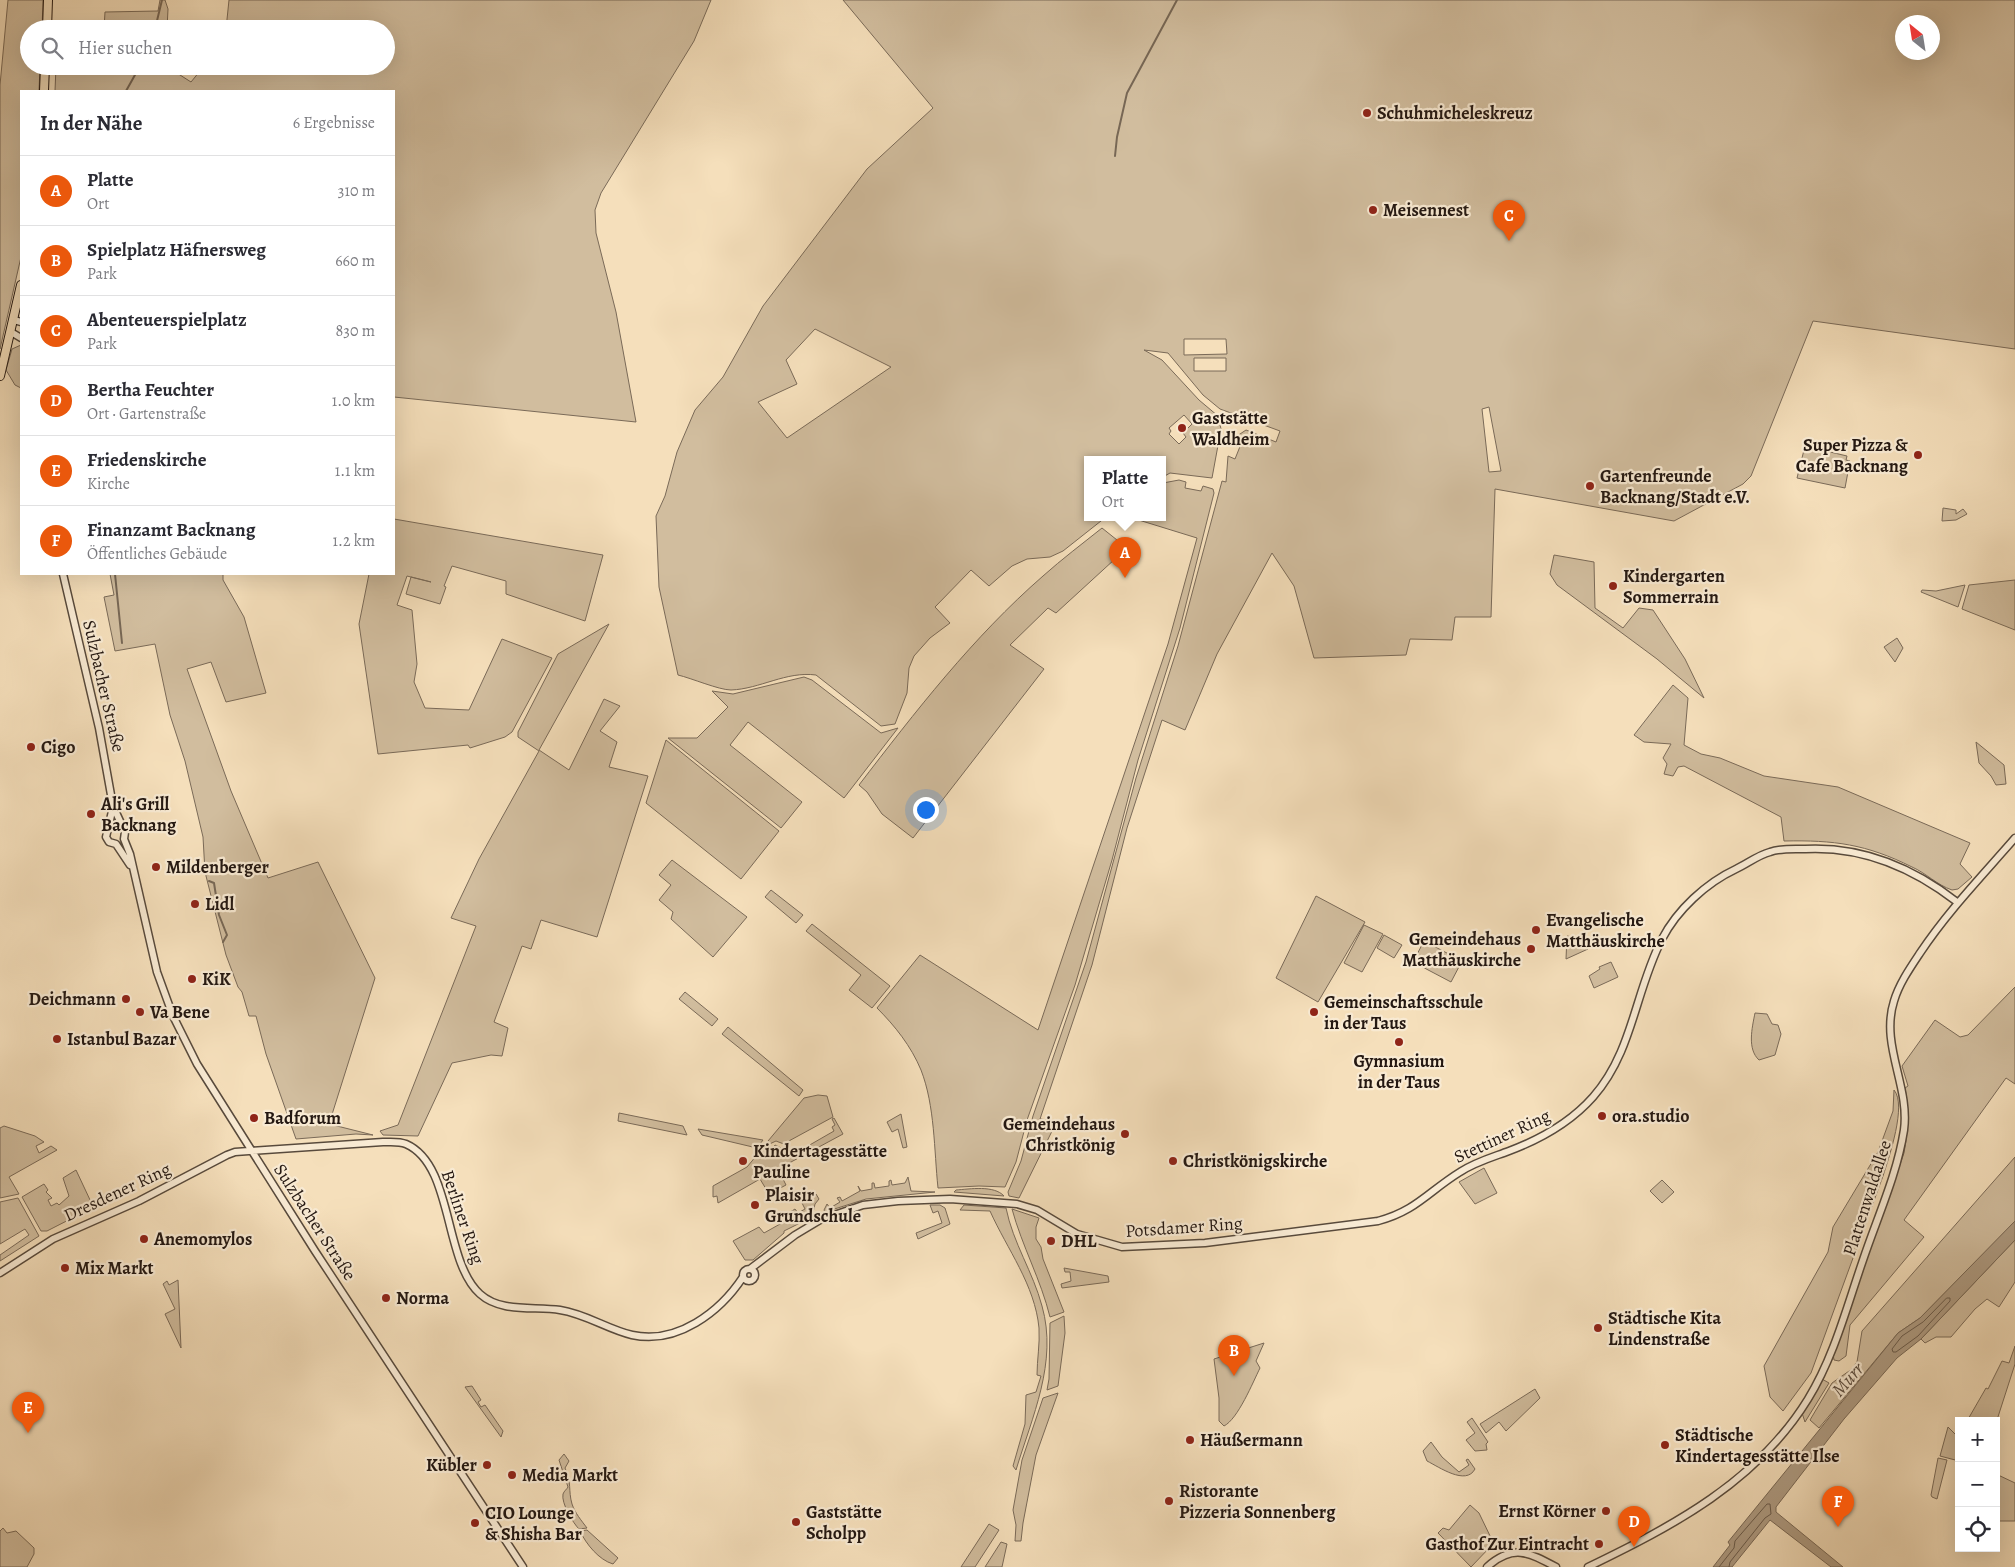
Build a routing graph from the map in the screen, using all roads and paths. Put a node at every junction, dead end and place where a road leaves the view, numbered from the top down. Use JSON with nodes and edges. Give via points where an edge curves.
{"nodes":[{"id":1,"x":48,"y":0,"type":"edge"},
{"id":2,"x":47,"y":20,"type":"edge"},
{"id":3,"x":45,"y":75,"type":"edge"},
{"id":4,"x":44,"y":90,"type":"edge"},
{"id":5,"x":20,"y":294,"type":"edge"},
{"id":6,"x":17,"y":321,"type":"edge"},
{"id":7,"x":11,"y":332,"type":"junction"},
{"id":8,"x":20,"y":337,"type":"edge"},
{"id":9,"x":0,"y":376,"type":"edge"},
{"id":10,"x":63,"y":575,"type":"edge"},
{"id":11,"x":113,"y":806,"type":"junction"},
{"id":12,"x":122,"y":827,"type":"junction"},
{"id":13,"x":108,"y":828,"type":"junction"},
{"id":14,"x":2015,"y":838,"type":"edge"},
{"id":15,"x":124,"y":839,"type":"junction"},
{"id":16,"x":116,"y":844,"type":"junction"},
{"id":17,"x":133,"y":870,"type":"junction"},
{"id":18,"x":1957,"y":902,"type":"junction"},
{"id":19,"x":252,"y":1152,"type":"junction"},
{"id":20,"x":1331,"y":1227,"type":"joint"},
{"id":21,"x":754,"y":1269,"type":"junction"},
{"id":22,"x":0,"y":1272,"type":"edge"},
{"id":23,"x":743,"y":1280,"type":"junction"},
{"id":24,"x":522,"y":1567,"type":"edge"},
{"id":25,"x":1487,"y":1567,"type":"edge"},
{"id":26,"x":1556,"y":1567,"type":"edge"},
{"id":27,"x":1588,"y":1567,"type":"edge"}],
"edges":[{"from":1,"to":2,"type":"main road"},
{"from":3,"to":4,"type":"main road"},
{"from":5,"to":6,"type":"main road"},
{"from":6,"to":7,"type":"main road"},
{"from":7,"to":8,"type":"street"},
{"from":7,"to":9,"type":"main road"},
{"from":10,"to":11,"type":"street","name":"Sulzbacher Straße","via":[[99,728]]},
{"from":11,"to":12,"type":"street","name":"Sulzbacher Straße"},
{"from":11,"to":13,"type":"street","name":"Sulzbacher Straße"},
{"from":12,"to":13,"type":"street","via":[[114,825]]},
{"from":12,"to":15,"type":"street","name":"Sulzbacher Straße"},
{"from":13,"to":16,"type":"street","name":"Sulzbacher Straße","via":[[107,839]]},
{"from":14,"to":18,"type":"street","name":"Plattenwaldallee"},
{"from":15,"to":16,"type":"street"},
{"from":15,"to":17,"type":"street","name":"Sulzbacher Straße"},
{"from":16,"to":17,"type":"street","name":"Sulzbacher Straße"},
{"from":17,"to":19,"type":"street","name":"Sulzbacher Straße","via":[[157,972],[173,1016],[196,1064]]},
{"from":18,"to":20,"type":"street","name":"Stettiner Ring","via":[[1905,868],[1871,855],[1824,848],[1763,854],[1724,874],[1681,911],[1662,939],[1646,974],[1625,1045],[1611,1074],[1571,1118],[1537,1140],[1459,1172],[1396,1216]]},
{"from":18,"to":27,"type":"street","name":"Plattenwaldallee","via":[[1914,962],[1893,1003],[1889,1035],[1905,1112],[1900,1152],[1826,1364],[1809,1398],[1760,1460],[1737,1482],[1682,1517]]},
{"from":19,"to":22,"type":"street","name":"Dresdener Ring","via":[[235,1152],[214,1161],[139,1201],[53,1239]]},
{"from":19,"to":23,"type":"street","name":"Berliner Ring","via":[[375,1142],[398,1142],[412,1148],[430,1168],[470,1283],[481,1296],[506,1306],[562,1310],[632,1335],[664,1336],[679,1332],[704,1318]]},
{"from":19,"to":24,"type":"street","name":"Sulzbacher Straße"},
{"from":20,"to":21,"type":"street","name":"Potsdamer Ring","via":[[1205,1244],[1122,1247],[1077,1234],[1037,1210],[1017,1204],[989,1200],[898,1200],[848,1209],[820,1220],[795,1235]]},
{"from":21,"to":23,"type":"street","via":[[744,1271]]},
{"from":21,"to":23,"type":"street","via":[[753,1280]]},
{"from":25,"to":26,"type":"street","via":[[1511,1552],[1524,1552]]}]}
